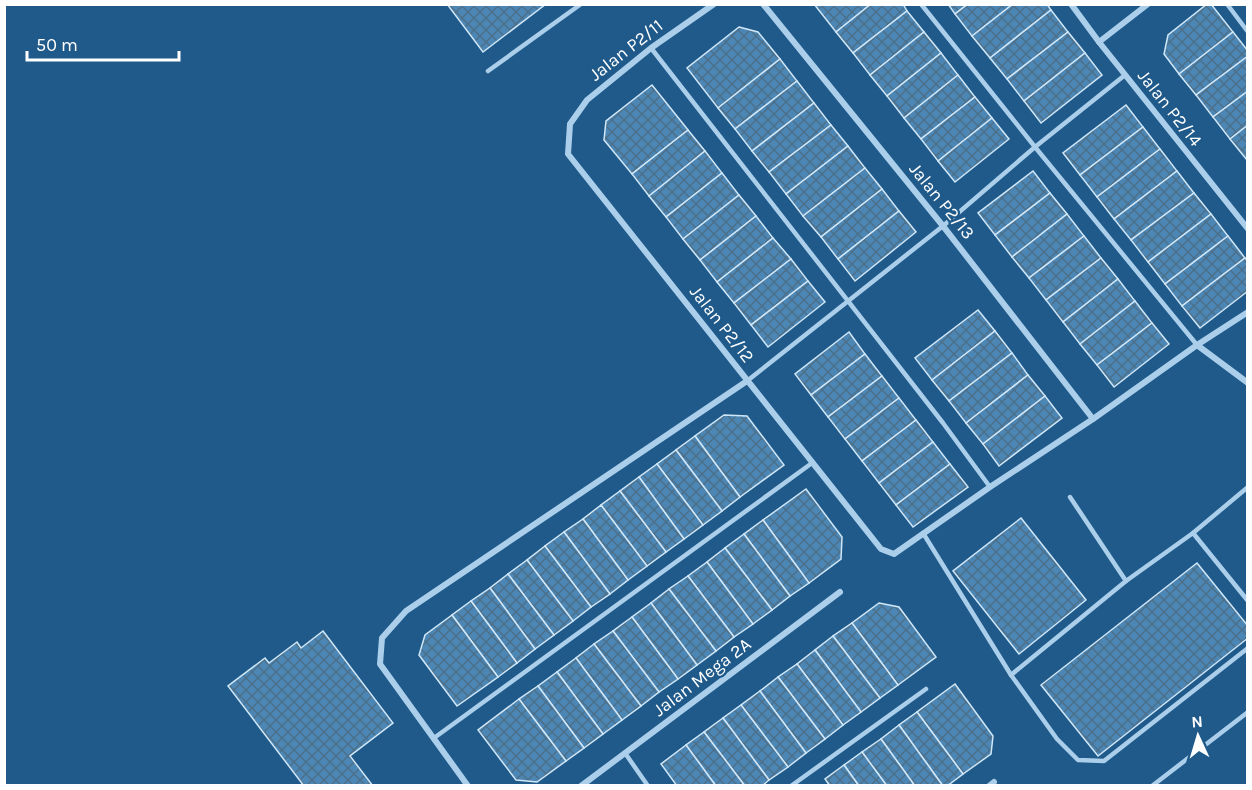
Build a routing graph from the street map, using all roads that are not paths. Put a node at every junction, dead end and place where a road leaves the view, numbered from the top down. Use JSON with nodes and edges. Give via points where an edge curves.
{"nodes":[{"id":1,"x":581,"y":4,"type":"edge"},
{"id":2,"x":714,"y":4,"type":"edge"},
{"id":3,"x":763,"y":4,"type":"edge"},
{"id":4,"x":921,"y":4,"type":"edge"},
{"id":5,"x":1071,"y":4,"type":"edge"},
{"id":6,"x":1148,"y":4,"type":"edge"},
{"id":7,"x":1227,"y":4,"type":"edge"},
{"id":8,"x":1248,"y":32,"type":"edge"},
{"id":9,"x":1099,"y":42,"type":"junction"},
{"id":10,"x":651,"y":48,"type":"junction"},
{"id":11,"x":488,"y":72,"type":"dead end"},
{"id":12,"x":1125,"y":75,"type":"junction"},
{"id":13,"x":587,"y":100,"type":"joint"},
{"id":14,"x":1035,"y":147,"type":"junction"},
{"id":15,"x":943,"y":226,"type":"junction"},
{"id":16,"x":1248,"y":229,"type":"edge"},
{"id":17,"x":849,"y":301,"type":"junction"},
{"id":18,"x":1248,"y":312,"type":"edge"},
{"id":19,"x":1197,"y":345,"type":"junction"},
{"id":20,"x":747,"y":381,"type":"junction"},
{"id":21,"x":1248,"y":383,"type":"edge"},
{"id":22,"x":1093,"y":419,"type":"junction"},
{"id":23,"x":812,"y":463,"type":"junction"},
{"id":24,"x":990,"y":487,"type":"junction"},
{"id":25,"x":1248,"y":487,"type":"edge"},
{"id":26,"x":1070,"y":497,"type":"dead end"},
{"id":27,"x":1193,"y":532,"type":"junction"},
{"id":28,"x":923,"y":533,"type":"junction"},
{"id":29,"x":1126,"y":581,"type":"junction"},
{"id":30,"x":840,"y":592,"type":"dead end"},
{"id":31,"x":1248,"y":601,"type":"edge"},
{"id":32,"x":1248,"y":648,"type":"edge"},
{"id":33,"x":1011,"y":675,"type":"junction"},
{"id":34,"x":926,"y":689,"type":"dead end"},
{"id":35,"x":1248,"y":712,"type":"edge"},
{"id":36,"x":434,"y":738,"type":"junction"},
{"id":37,"x":625,"y":753,"type":"junction"},
{"id":38,"x":468,"y":786,"type":"edge"},
{"id":39,"x":581,"y":786,"type":"edge"},
{"id":40,"x":648,"y":786,"type":"edge"},
{"id":41,"x":791,"y":786,"type":"edge"},
{"id":42,"x":1152,"y":786,"type":"edge"}],
"edges":[{"from":1,"to":11,"type":"lane"},
{"from":2,"to":10,"type":"street","name":"Jalan P2/11"},
{"from":3,"to":15,"type":"street","name":"Jalan P2/13"},
{"from":4,"to":14,"type":"lane"},
{"from":5,"to":9,"type":"street","name":"Jalan P2/14"},
{"from":6,"to":9,"type":"street"},
{"from":7,"to":8,"type":"lane"},
{"from":9,"to":12,"type":"street","name":"Jalan P2/14"},
{"from":10,"to":13,"type":"street","name":"Jalan P2/11"},
{"from":10,"to":17,"type":"lane"},
{"from":12,"to":14,"type":"lane"},
{"from":12,"to":16,"type":"street","name":"Jalan P2/14"},
{"from":13,"to":20,"type":"street","name":"Jalan P2/12","via":[[570,124],[568,154]]},
{"from":14,"to":15,"type":"lane"},
{"from":14,"to":19,"type":"lane"},
{"from":15,"to":17,"type":"lane"},
{"from":15,"to":22,"type":"street","name":"Jalan P2/13"},
{"from":17,"to":20,"type":"lane"},
{"from":17,"to":24,"type":"lane"},
{"from":18,"to":19,"type":"street"},
{"from":19,"to":21,"type":"street"},
{"from":19,"to":22,"type":"street"},
{"from":20,"to":23,"type":"street","name":"Jalan P2/12"},
{"from":20,"to":36,"type":"street","via":[[406,611],[382,638],[380,664]]},
{"from":22,"to":24,"type":"street"},
{"from":23,"to":28,"type":"street","name":"Jalan P2/12","via":[[881,549],[894,554]]},
{"from":23,"to":36,"type":"lane"},
{"from":24,"to":28,"type":"street"},
{"from":25,"to":27,"type":"lane"},
{"from":26,"to":29,"type":"lane"},
{"from":27,"to":29,"type":"lane"},
{"from":27,"to":31,"type":"lane"},
{"from":28,"to":33,"type":"lane"},
{"from":29,"to":33,"type":"lane"},
{"from":30,"to":37,"type":"street","name":"Jalan Mega 2A"},
{"from":32,"to":33,"type":"lane","via":[[1104,761],[1078,760],[1057,739]]},
{"from":34,"to":41,"type":"lane"},
{"from":35,"to":42,"type":"lane"},
{"from":36,"to":38,"type":"street"},
{"from":37,"to":39,"type":"street","name":"Jalan Mega 2A"},
{"from":37,"to":40,"type":"lane"}]}
